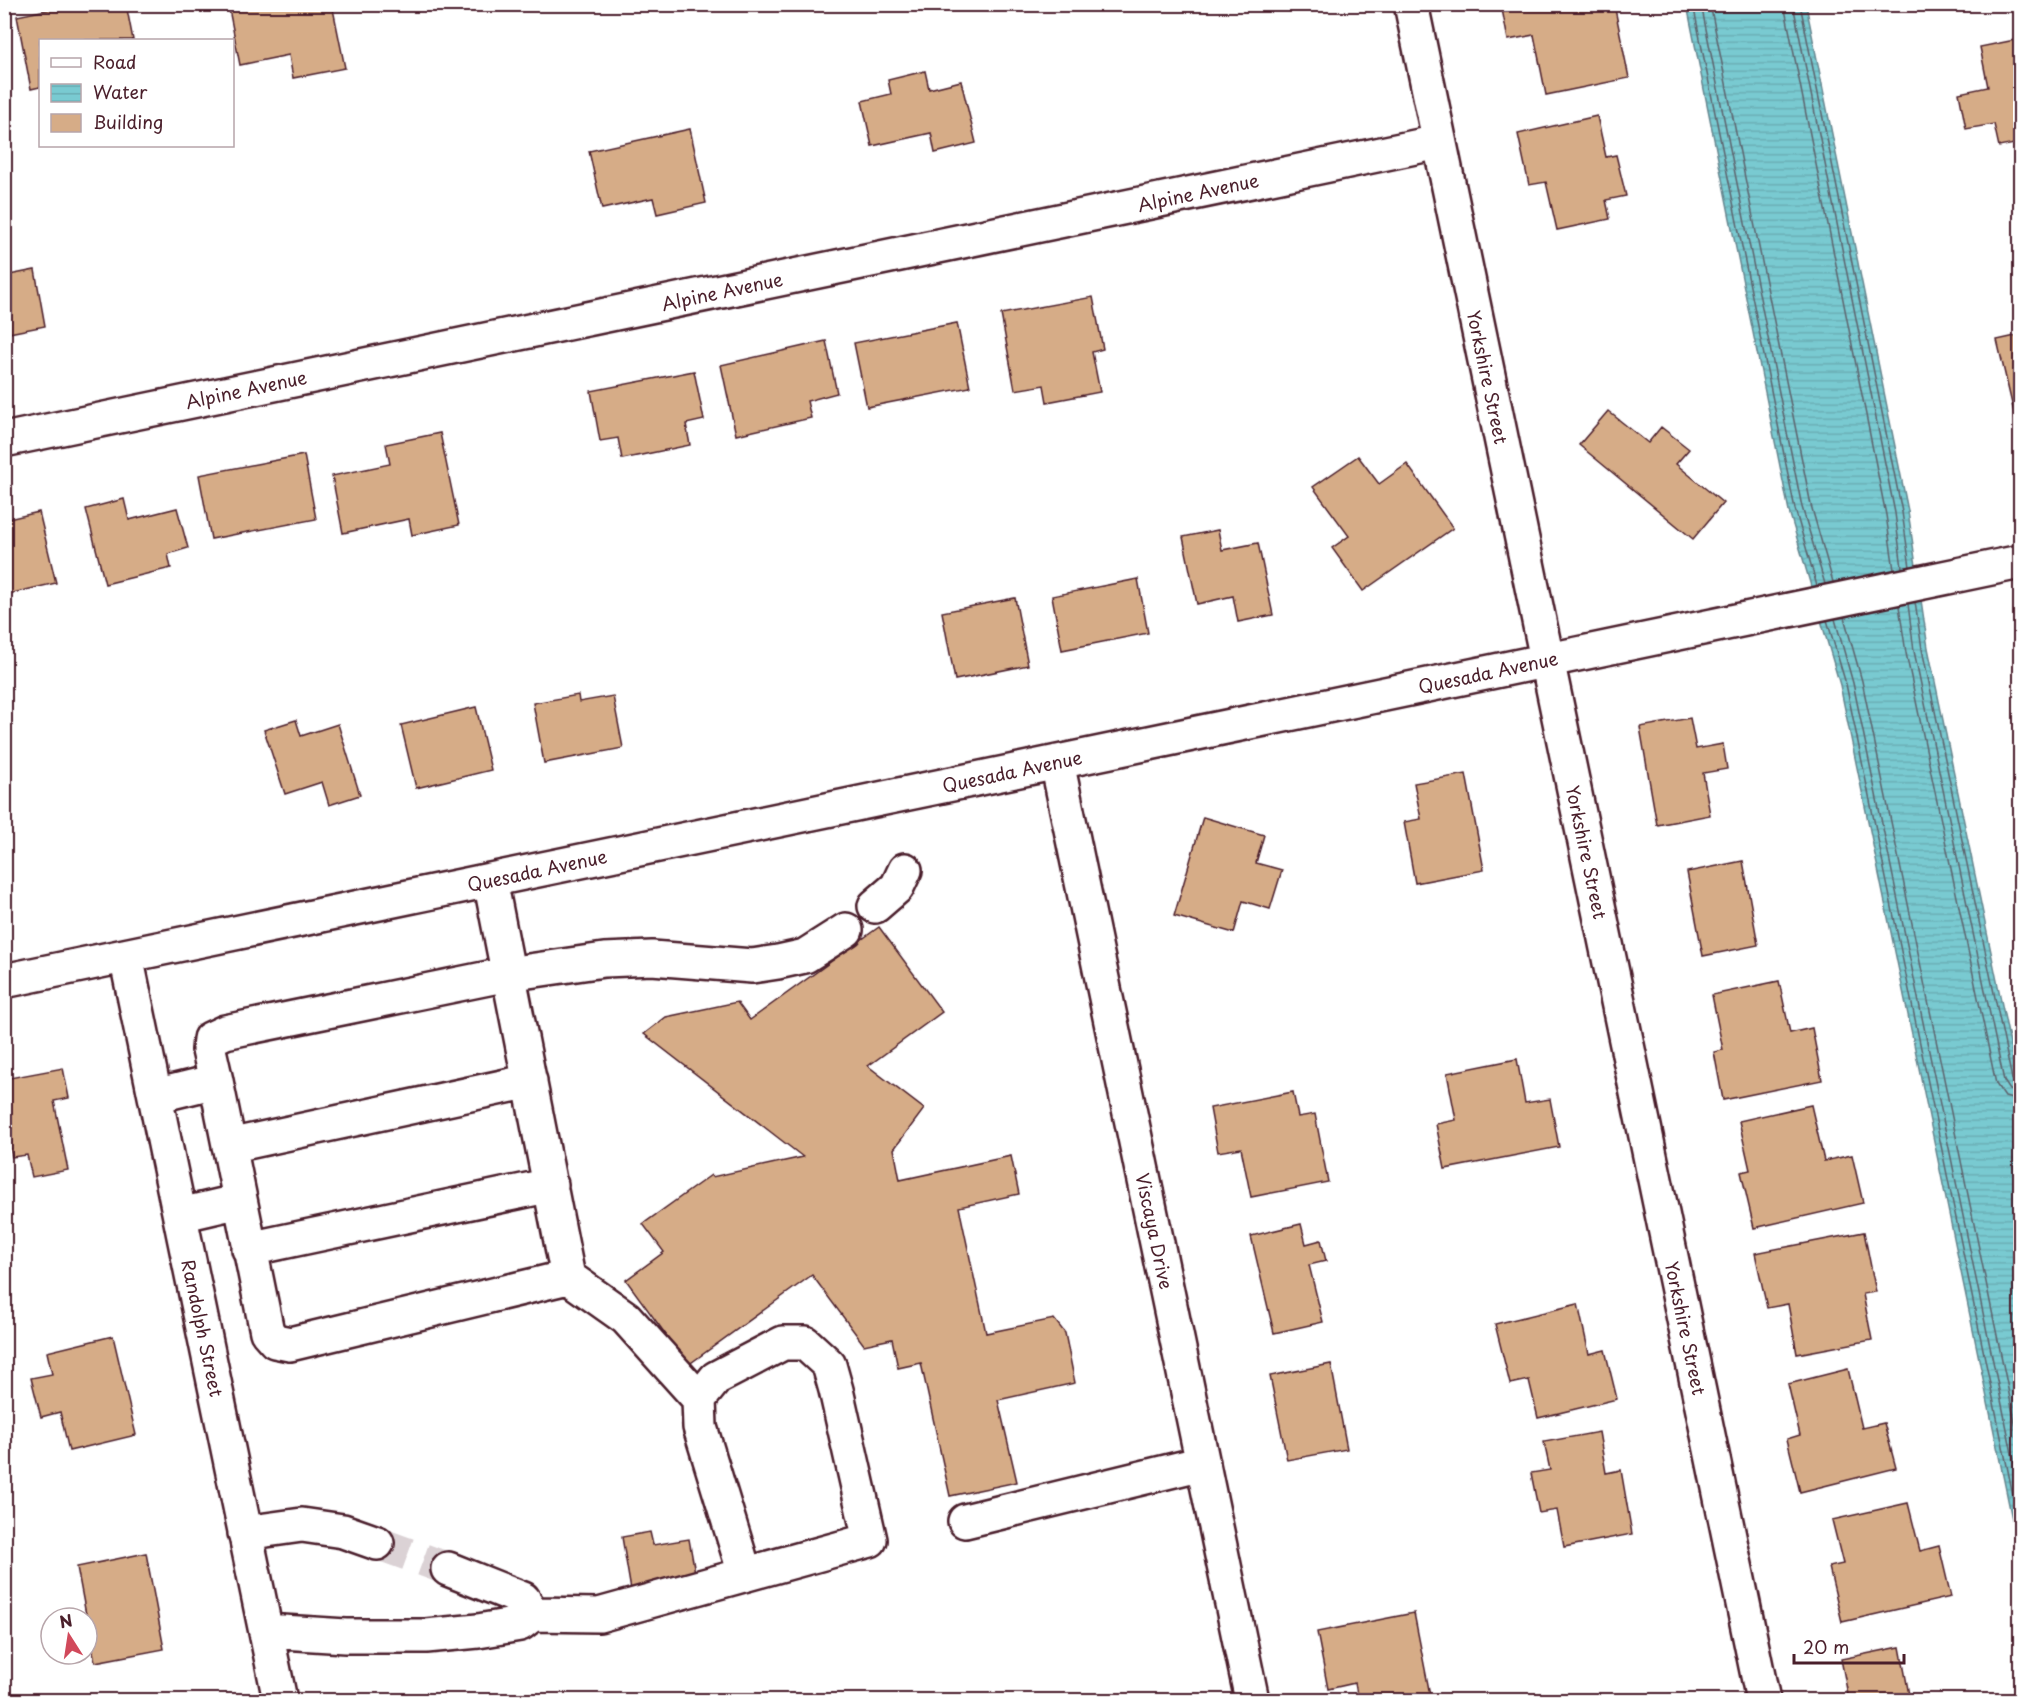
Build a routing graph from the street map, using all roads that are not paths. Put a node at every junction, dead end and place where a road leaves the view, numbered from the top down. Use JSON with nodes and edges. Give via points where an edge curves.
{"nodes":[{"id":1,"x":1411,"y":4,"type":"edge"},
{"id":2,"x":1439,"y":142,"type":"junction"},
{"id":3,"x":4,"y":440,"type":"edge"},
{"id":4,"x":2020,"y":562,"type":"edge"},
{"id":5,"x":1547,"y":660,"type":"junction"},
{"id":6,"x":1057,"y":762,"type":"junction"},
{"id":7,"x":905,"y":870,"type":"dead end"},
{"id":8,"x":490,"y":880,"type":"junction"},
{"id":9,"x":875,"y":906,"type":"dead end"},
{"id":10,"x":846,"y":930,"type":"dead end"},
{"id":11,"x":126,"y":956,"type":"junction"},
{"id":12,"x":508,"y":974,"type":"junction"},
{"id":13,"x":4,"y":981,"type":"edge"},
{"id":14,"x":216,"y":1081,"type":"junction"},
{"id":15,"x":530,"y":1081,"type":"junction"},
{"id":16,"x":155,"y":1096,"type":"junction"},
{"id":17,"x":229,"y":1146,"type":"junction"},
{"id":18,"x":550,"y":1185,"type":"junction"},
{"id":19,"x":240,"y":1201,"type":"junction"},
{"id":20,"x":180,"y":1215,"type":"junction"},
{"id":21,"x":249,"y":1249,"type":"junction"},
{"id":22,"x":568,"y":1277,"type":"junction"},
{"id":23,"x":699,"y":1399,"type":"junction"},
{"id":24,"x":1203,"y":1463,"type":"junction"},
{"id":25,"x":965,"y":1521,"type":"dead end"},
{"id":26,"x":245,"y":1533,"type":"junction"},
{"id":27,"x":377,"y":1543,"type":"tunnel mouth"},
{"id":28,"x":448,"y":1569,"type":"tunnel mouth"},
{"id":29,"x":745,"y":1574,"type":"junction"},
{"id":30,"x":533,"y":1614,"type":"junction"},
{"id":31,"x":266,"y":1631,"type":"junction"},
{"id":32,"x":280,"y":1701,"type":"edge"},
{"id":33,"x":1252,"y":1701,"type":"edge"},
{"id":34,"x":1763,"y":1701,"type":"edge"}],
"edges":[{"from":1,"to":2,"type":"street","name":"Yorkshire Street"},
{"from":2,"to":3,"type":"street","name":"Alpine Avenue"},
{"from":2,"to":5,"type":"street","name":"Yorkshire Street"},
{"from":4,"to":5,"type":"street","name":"Quesada Avenue"},
{"from":5,"to":6,"type":"street","name":"Quesada Avenue"},
{"from":5,"to":34,"type":"street","name":"Yorkshire Street"},
{"from":6,"to":8,"type":"street","name":"Quesada Avenue"},
{"from":6,"to":24,"type":"street","name":"Viscaya Drive"},
{"from":7,"to":9,"type":"street","via":[[897,887]]},
{"from":8,"to":11,"type":"street","name":"Quesada Avenue"},
{"from":8,"to":12,"type":"street"},
{"from":10,"to":12,"type":"street","via":[[805,956],[778,963],[752,966],[652,958],[604,960]]},
{"from":11,"to":13,"type":"street","name":"Quesada Avenue"},
{"from":11,"to":16,"type":"street","name":"Randolph Street"},
{"from":12,"to":14,"type":"street","via":[[225,1032],[210,1039]]},
{"from":12,"to":15,"type":"street"},
{"from":14,"to":16,"type":"street"},
{"from":14,"to":17,"type":"street"},
{"from":15,"to":17,"type":"street"},
{"from":15,"to":18,"type":"street"},
{"from":16,"to":20,"type":"street","name":"Randolph Street"},
{"from":17,"to":19,"type":"street"},
{"from":18,"to":21,"type":"street"},
{"from":18,"to":22,"type":"street"},
{"from":19,"to":20,"type":"street"},
{"from":19,"to":21,"type":"street"},
{"from":20,"to":26,"type":"street","name":"Randolph Street"},
{"from":21,"to":22,"type":"street","via":[[267,1332],[275,1341],[290,1344]]},
{"from":22,"to":23,"type":"street","via":[[626,1318]]},
{"from":23,"to":29,"type":"street","via":[[700,1427]]},
{"from":23,"to":29,"type":"street","via":[[716,1378],[783,1343],[805,1343],[829,1365],[836,1390],[870,1540]]},
{"from":24,"to":25,"type":"street"},
{"from":24,"to":33,"type":"street","name":"Viscaya Drive"},
{"from":26,"to":27,"type":"street","via":[[303,1524],[343,1531]]},
{"from":26,"to":31,"type":"street","name":"Randolph Street"},
{"from":28,"to":30,"type":"street","via":[[523,1599]]},
{"from":29,"to":30,"type":"street","via":[[599,1614]]},
{"from":30,"to":31,"type":"street","via":[[520,1624],[426,1636]]},
{"from":31,"to":32,"type":"street","name":"Randolph Street"}]}
